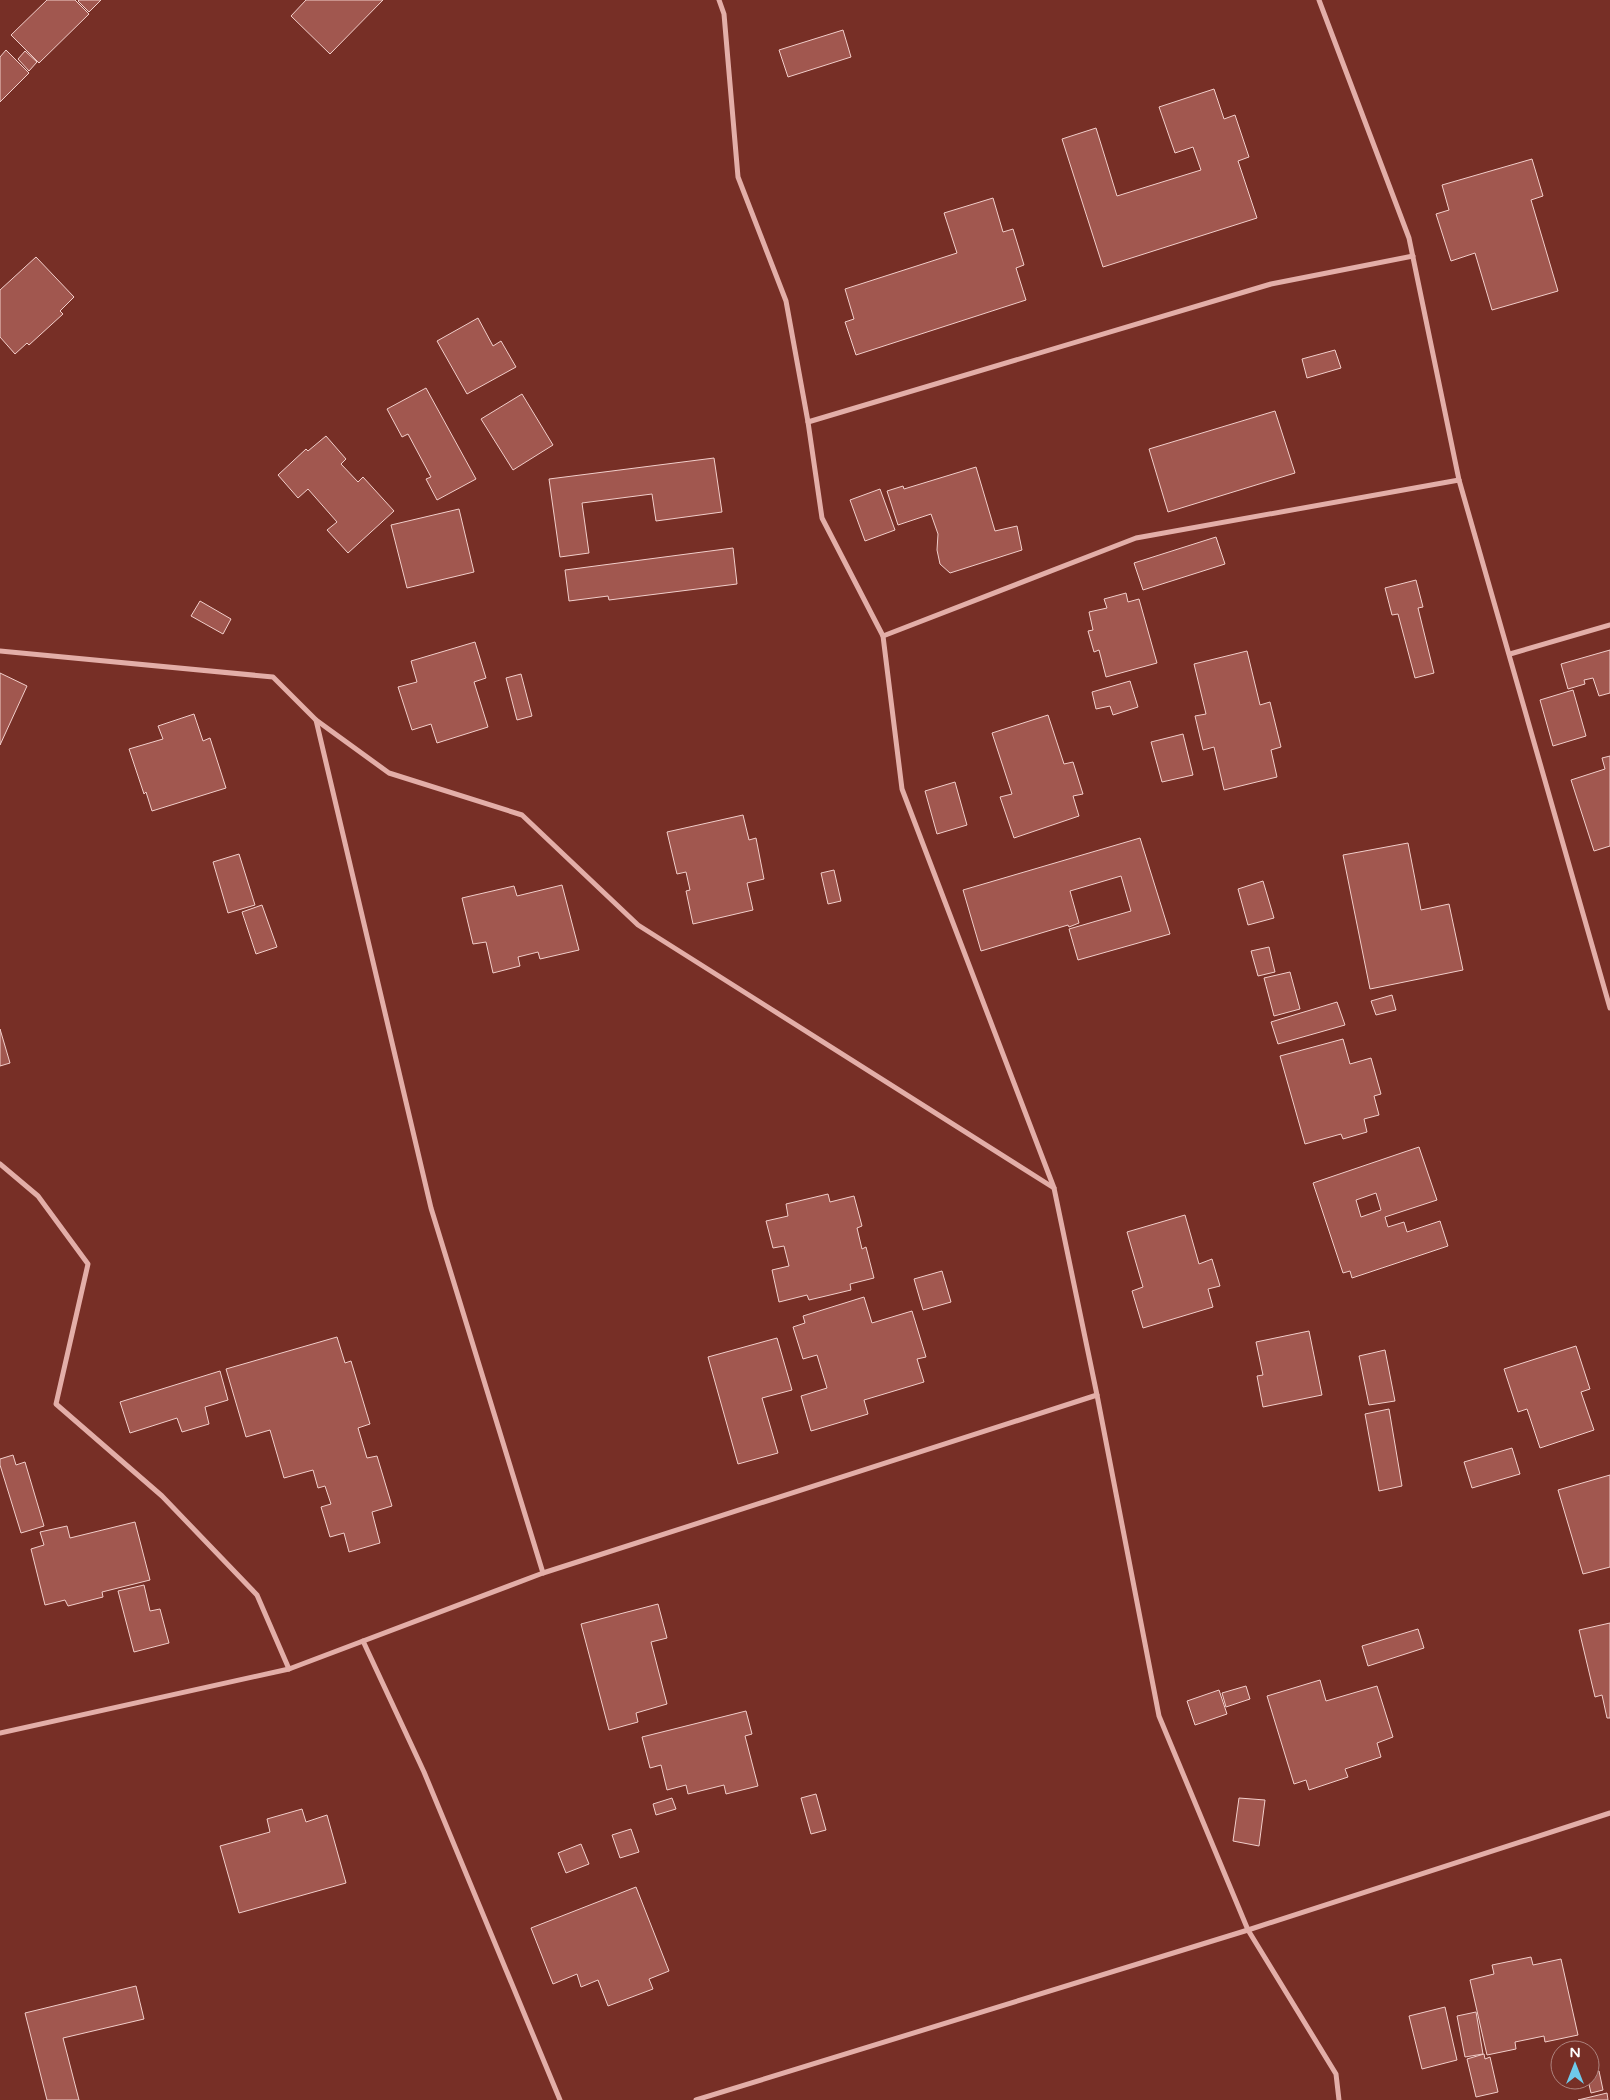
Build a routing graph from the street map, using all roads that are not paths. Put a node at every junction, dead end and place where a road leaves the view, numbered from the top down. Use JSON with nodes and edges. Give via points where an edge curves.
{"nodes":[{"id":1,"x":719,"y":0,"type":"edge"},
{"id":2,"x":1319,"y":0,"type":"edge"},
{"id":3,"x":1413,"y":256,"type":"junction"},
{"id":4,"x":808,"y":422,"type":"junction"},
{"id":5,"x":1460,"y":480,"type":"junction"},
{"id":6,"x":1610,"y":625,"type":"edge"},
{"id":7,"x":883,"y":636,"type":"junction"},
{"id":8,"x":0,"y":651,"type":"edge"},
{"id":9,"x":1510,"y":654,"type":"junction"},
{"id":10,"x":316,"y":720,"type":"junction"},
{"id":11,"x":1610,"y":1008,"type":"edge"},
{"id":12,"x":0,"y":1164,"type":"edge"},
{"id":13,"x":1054,"y":1188,"type":"junction"},
{"id":14,"x":1097,"y":1394,"type":"junction"},
{"id":15,"x":543,"y":1573,"type":"junction"},
{"id":16,"x":363,"y":1641,"type":"junction"},
{"id":17,"x":289,"y":1669,"type":"junction"},
{"id":18,"x":0,"y":1733,"type":"edge"},
{"id":19,"x":1610,"y":1813,"type":"edge"},
{"id":20,"x":1248,"y":1930,"type":"junction"},
{"id":21,"x":560,"y":2100,"type":"edge"},
{"id":22,"x":696,"y":2100,"type":"edge"},
{"id":23,"x":1339,"y":2100,"type":"edge"}],
"edges":[{"from":1,"to":4,"type":"street","via":[[724,14],[738,177],[786,301]]},
{"from":2,"to":3,"type":"street"},
{"from":3,"to":4,"type":"street","via":[[1271,284]]},
{"from":3,"to":5,"type":"street"},
{"from":4,"to":7,"type":"street","via":[[822,518]]},
{"from":5,"to":7,"type":"street","via":[[1136,538]]},
{"from":5,"to":9,"type":"street"},
{"from":6,"to":9,"type":"street"},
{"from":7,"to":13,"type":"street","via":[[902,789]]},
{"from":8,"to":10,"type":"street","via":[[273,677]]},
{"from":9,"to":11,"type":"street"},
{"from":10,"to":13,"type":"street","via":[[388,773],[522,815],[638,925]]},
{"from":10,"to":15,"type":"street","via":[[431,1208]]},
{"from":12,"to":17,"type":"street","via":[[38,1196],[88,1264],[56,1404],[162,1496],[257,1595]]},
{"from":13,"to":14,"type":"street"},
{"from":14,"to":15,"type":"street"},
{"from":14,"to":20,"type":"street","via":[[1160,1716]]},
{"from":15,"to":16,"type":"street"},
{"from":16,"to":17,"type":"street"},
{"from":16,"to":21,"type":"street","via":[[424,1772]]},
{"from":17,"to":18,"type":"street"},
{"from":19,"to":20,"type":"street"},
{"from":20,"to":22,"type":"street"},
{"from":20,"to":23,"type":"street","via":[[1336,2074]]}]}
